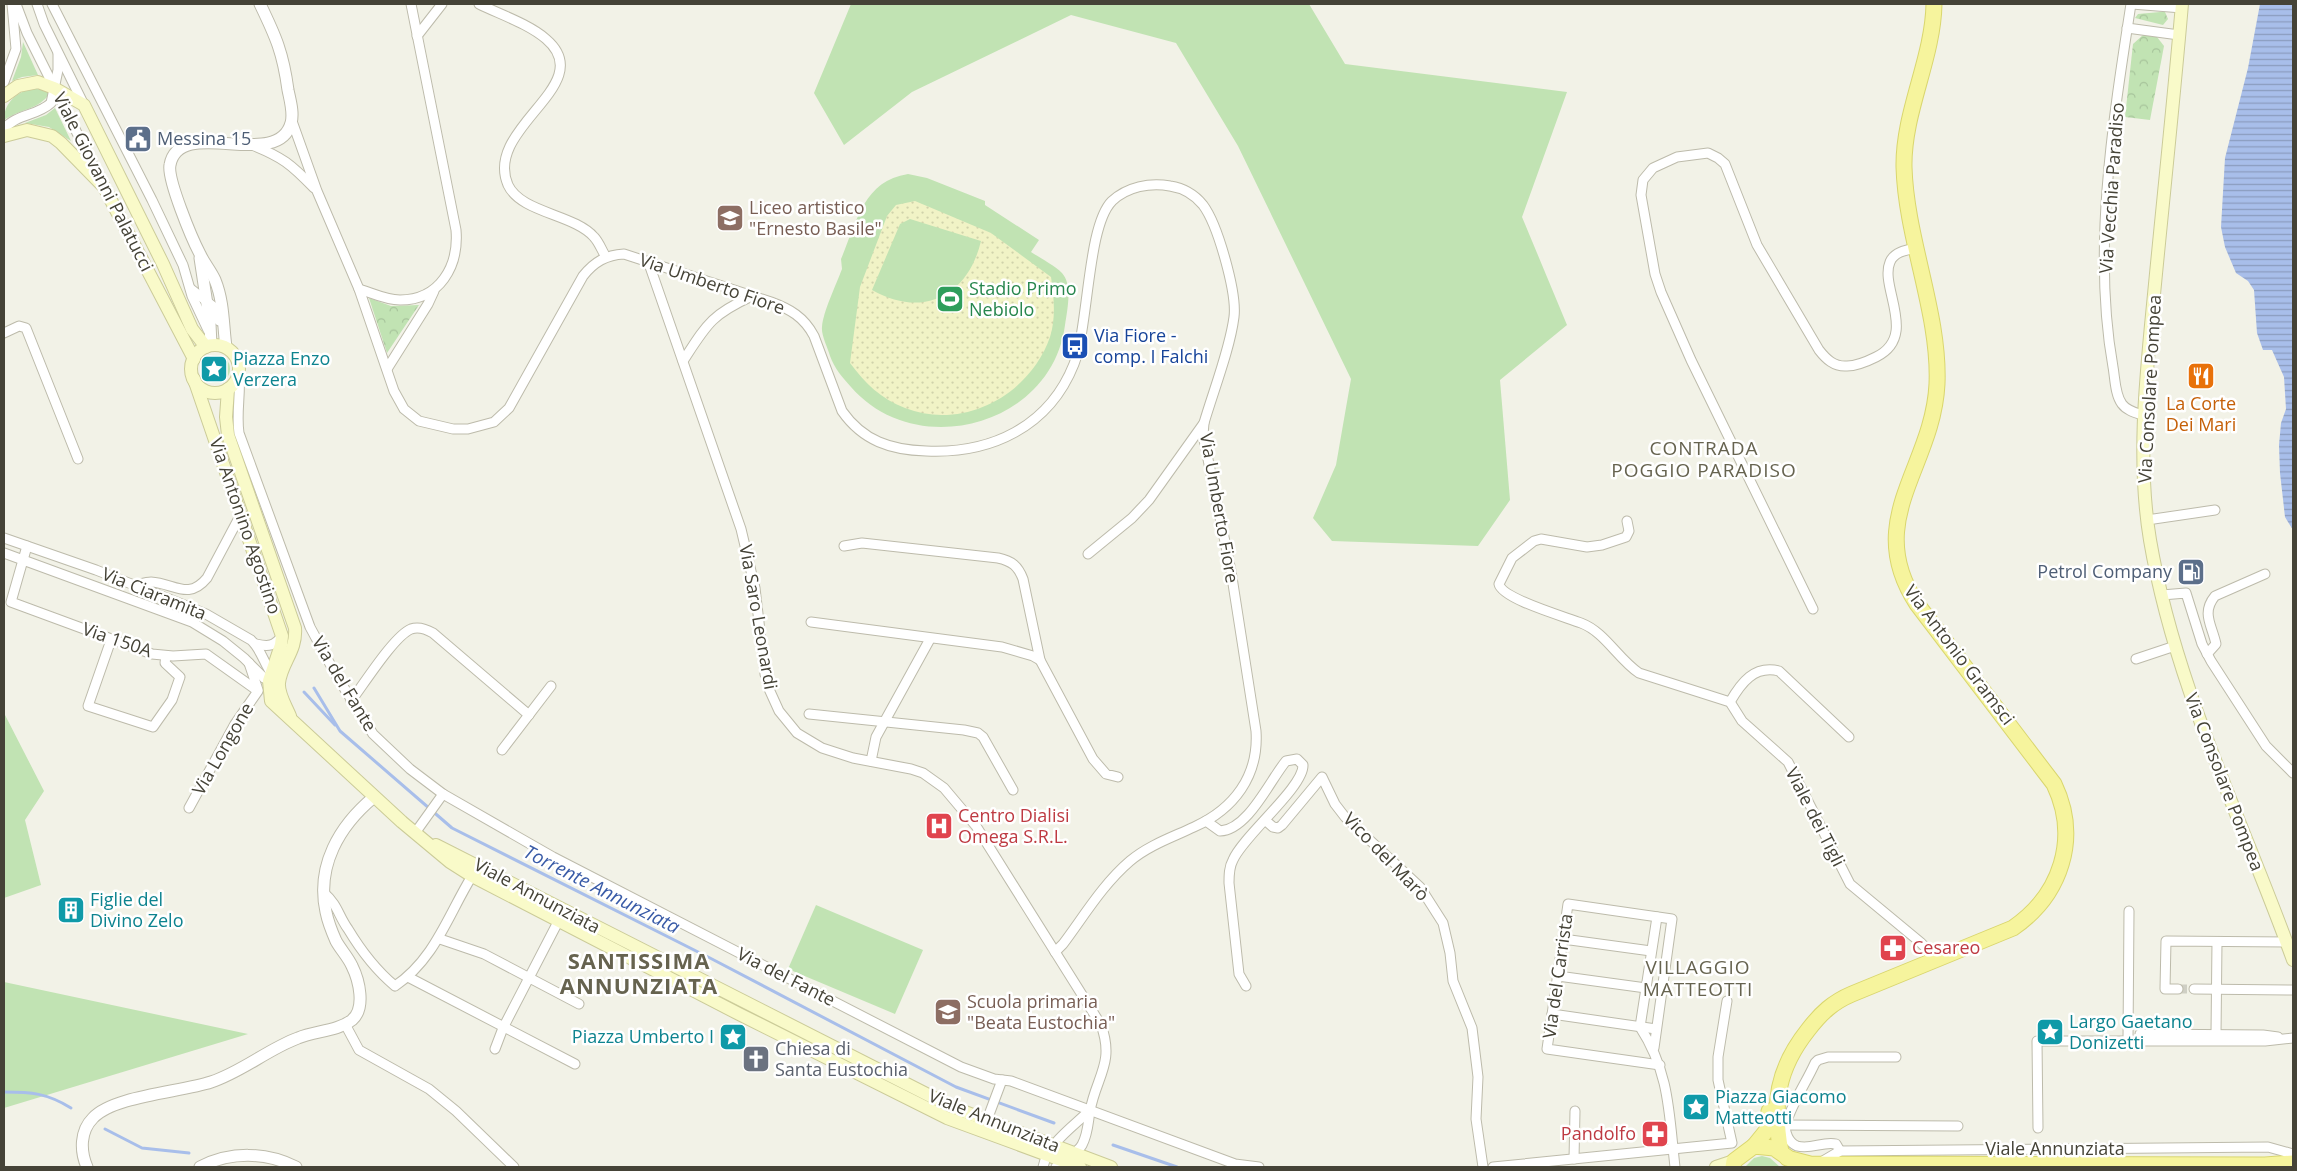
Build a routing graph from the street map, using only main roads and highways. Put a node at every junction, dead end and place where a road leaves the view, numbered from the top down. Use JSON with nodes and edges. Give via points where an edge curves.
{"nodes":[{"id":1,"x":1934,"y":4,"type":"edge"},
{"id":2,"x":2182,"y":6,"type":"edge"},
{"id":3,"x":4,"y":96,"type":"edge"},
{"id":4,"x":4,"y":136,"type":"edge"},
{"id":5,"x":209,"y":342,"type":"junction"},
{"id":6,"x":194,"y":359,"type":"junction"},
{"id":7,"x":194,"y":380,"type":"junction"},
{"id":8,"x":228,"y":388,"type":"junction"},
{"id":9,"x":273,"y":679,"type":"junction"},
{"id":10,"x":290,"y":718,"type":"junction"},
{"id":11,"x":421,"y":832,"type":"junction"},
{"id":12,"x":561,"y":916,"type":"junction"},
{"id":13,"x":2293,"y":960,"type":"edge"},
{"id":14,"x":1903,"y":972,"type":"junction"},
{"id":15,"x":949,"y":1112,"type":"junction"},
{"id":16,"x":1754,"y":1146,"type":"junction"},
{"id":17,"x":1048,"y":1156,"type":"edge"},
{"id":18,"x":1787,"y":1159,"type":"edge"},
{"id":19,"x":2293,"y":1163,"type":"edge"},
{"id":20,"x":1059,"y":1164,"type":"edge"},
{"id":21,"x":1734,"y":1164,"type":"edge"},
{"id":22,"x":1968,"y":1166,"type":"edge"},
{"id":23,"x":1080,"y":1167,"type":"edge"},
{"id":24,"x":1111,"y":1167,"type":"edge"},
{"id":25,"x":1716,"y":1167,"type":"edge"}],
"edges":[{"from":1,"to":14,"type":"main road","name":"Via Antonio Gramsci","via":[[1904,156],[1906,188],[1934,336],[1937,387],[1931,424],[1898,520],[1895,540],[1899,570],[1917,604],[2047,772],[2059,795],[2066,830],[2065,852],[2058,876],[2031,914],[2004,933]]},
{"from":2,"to":13,"type":"main road","name":"Via Consolare Pompea","via":[[2151,321],[2145,416],[2147,520],[2162,595],[2192,701]]},
{"from":3,"to":5,"type":"main road","name":"Viale Giovanni Palatucci","via":[[30,82],[45,83],[84,105],[192,329]]},
{"from":4,"to":6,"type":"main road","name":"Viale Giovanni Palatucci","via":[[27,130],[52,136],[104,187]]},
{"from":5,"to":6,"type":"main road"},
{"from":5,"to":8,"type":"main road","via":[[226,347],[236,356],[239,374]]},
{"from":6,"to":7,"type":"main road"},
{"from":7,"to":8,"type":"main road","via":[[213,392]]},
{"from":7,"to":9,"type":"main road","name":"Via Antonino Agostino","via":[[282,636]]},
{"from":8,"to":9,"type":"main road","name":"Via Antonino Agostino","via":[[228,435],[295,628],[295,642]]},
{"from":9,"to":10,"type":"main road"},
{"from":9,"to":10,"type":"main road","name":"Viale Annunziata","via":[[271,701]]},
{"from":10,"to":11,"type":"main road","name":"Viale Annunziata","via":[[374,797]]},
{"from":11,"to":12,"type":"main road","name":"Viale Annunziata"},
{"from":11,"to":12,"type":"main road","name":"Viale Annunziata","via":[[450,862],[472,876]]},
{"from":12,"to":15,"type":"main road","name":"Viale Annunziata"},
{"from":14,"to":16,"type":"main road","name":"Via Antonio Gramsci","via":[[1889,972],[1841,991],[1820,1005],[1807,1019],[1790,1040],[1776,1067],[1767,1130]]},
{"from":14,"to":18,"type":"main road","name":"Via Antonio Gramsci","via":[[1837,1001],[1826,1009],[1796,1046],[1784,1070],[1778,1094]]},
{"from":15,"to":17,"type":"main road","name":"Viale Annunziata"},
{"from":15,"to":17,"type":"main road","name":"Viale Annunziata","via":[[988,1117]]},
{"from":16,"to":18,"type":"main road","name":"Viale Annunziata","via":[[1774,1148]]},
{"from":16,"to":21,"type":"main road","name":"Via Antonio Gramsci"},
{"from":17,"to":20,"type":"main road","name":"Viale Annunziata"},
{"from":17,"to":24,"type":"main road","name":"Viale Annunziata","via":[[1073,1153]]},
{"from":18,"to":22,"type":"main road","name":"Viale Annunziata","via":[[1819,1163]]},
{"from":19,"to":22,"type":"main road","name":"Viale Annunziata","via":[[2047,1157]]},
{"from":20,"to":23,"type":"main road","name":"Viale Annunziata"},
{"from":21,"to":25,"type":"main road"}]}
